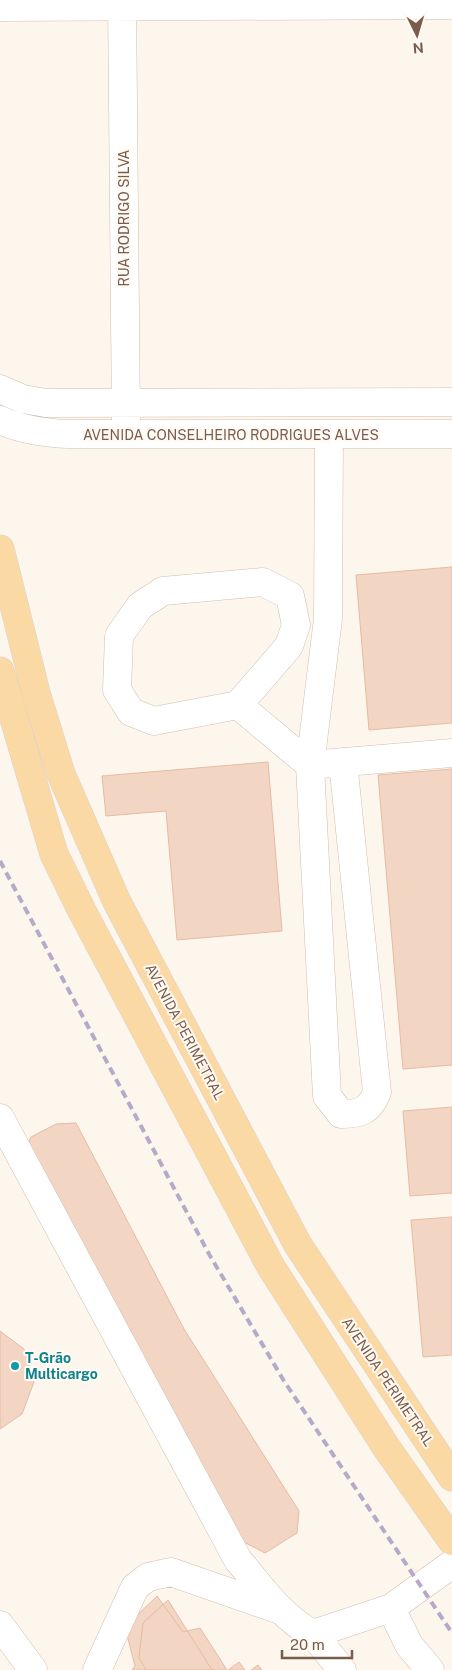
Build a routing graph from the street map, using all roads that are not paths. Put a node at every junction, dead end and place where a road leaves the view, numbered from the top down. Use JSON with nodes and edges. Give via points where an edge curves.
{"nodes":[{"id":1,"x":122,"y":3,"type":"edge"},
{"id":2,"x":346,"y":3,"type":"edge"},
{"id":3,"x":452,"y":5,"type":"edge"},
{"id":4,"x":0,"y":7,"type":"edge"},
{"id":5,"x":12,"y":394,"type":"edge"},
{"id":6,"x":452,"y":402,"type":"edge"},
{"id":7,"x":126,"y":404,"type":"junction"},
{"id":8,"x":6,"y":423,"type":"edge"},
{"id":9,"x":452,"y":434,"type":"edge"},
{"id":10,"x":126,"y":435,"type":"junction"},
{"id":11,"x":329,"y":435,"type":"junction"},
{"id":12,"x":0,"y":549,"type":"edge"},
{"id":13,"x":0,"y":672,"type":"edge"},
{"id":14,"x":238,"y":704,"type":"junction"},
{"id":15,"x":452,"y":753,"type":"edge"},
{"id":16,"x":343,"y":762,"type":"junction"},
{"id":17,"x":310,"y":764,"type":"junction"},
{"id":18,"x":2,"y":1125,"type":"edge"},
{"id":19,"x":452,"y":1477,"type":"edge"},
{"id":20,"x":452,"y":1541,"type":"edge"},
{"id":21,"x":452,"y":1564,"type":"edge"},
{"id":22,"x":392,"y":1608,"type":"junction"},
{"id":23,"x":281,"y":1610,"type":"junction"},
{"id":24,"x":0,"y":1625,"type":"edge"},
{"id":25,"x":313,"y":1634,"type":"junction"},
{"id":26,"x":33,"y":1670,"type":"edge"},
{"id":27,"x":97,"y":1670,"type":"edge"},
{"id":28,"x":342,"y":1670,"type":"edge"},
{"id":29,"x":430,"y":1670,"type":"edge"}],
"edges":[{"from":1,"to":2,"type":"street"},
{"from":1,"to":4,"type":"street"},
{"from":1,"to":7,"type":"street","name":"RUA RODRIGO SILVA"},
{"from":2,"to":3,"type":"street"},
{"from":5,"to":7,"type":"street","via":[[46,403]]},
{"from":6,"to":7,"type":"street"},
{"from":7,"to":10,"type":"street","name":"RUA RODRIGO SILVA"},
{"from":8,"to":10,"type":"street","name":"AVENIDA CONSELHEIRO RODRIGUES ALVES","via":[[39,432]]},
{"from":9,"to":11,"type":"street","name":"AVENIDA CONSELHEIRO RODRIGUES ALVES"},
{"from":10,"to":11,"type":"street","name":"AVENIDA CONSELHEIRO RODRIGUES ALVES"},
{"from":11,"to":17,"type":"street","via":[[328,618]]},
{"from":12,"to":19,"type":"main road","name":"AVENIDA PERIMETRAL","via":[[60,774],[117,902],[298,1245]]},
{"from":13,"to":20,"type":"main road","via":[[54,854],[82,911],[271,1267],[386,1447]]},
{"from":14,"to":14,"type":"street","via":[[154,721],[131,712],[117,690],[120,636],[140,606],[162,591],[263,582],[290,596],[296,625],[289,646]]},
{"from":14,"to":17,"type":"street"},
{"from":15,"to":16,"type":"street"},
{"from":16,"to":17,"type":"street"},
{"from":16,"to":17,"type":"street","via":[[377,1092],[373,1102],[358,1114],[341,1114],[327,1096]]},
{"from":18,"to":23,"type":"street","via":[[238,1560]]},
{"from":21,"to":22,"type":"street"},
{"from":22,"to":25,"type":"street"},
{"from":22,"to":29,"type":"street","via":[[409,1645]]},
{"from":23,"to":25,"type":"street","via":[[297,1626]]},
{"from":23,"to":27,"type":"street","via":[[171,1572],[148,1577],[134,1587]]},
{"from":24,"to":26,"type":"street"},
{"from":25,"to":28,"type":"street"}]}
